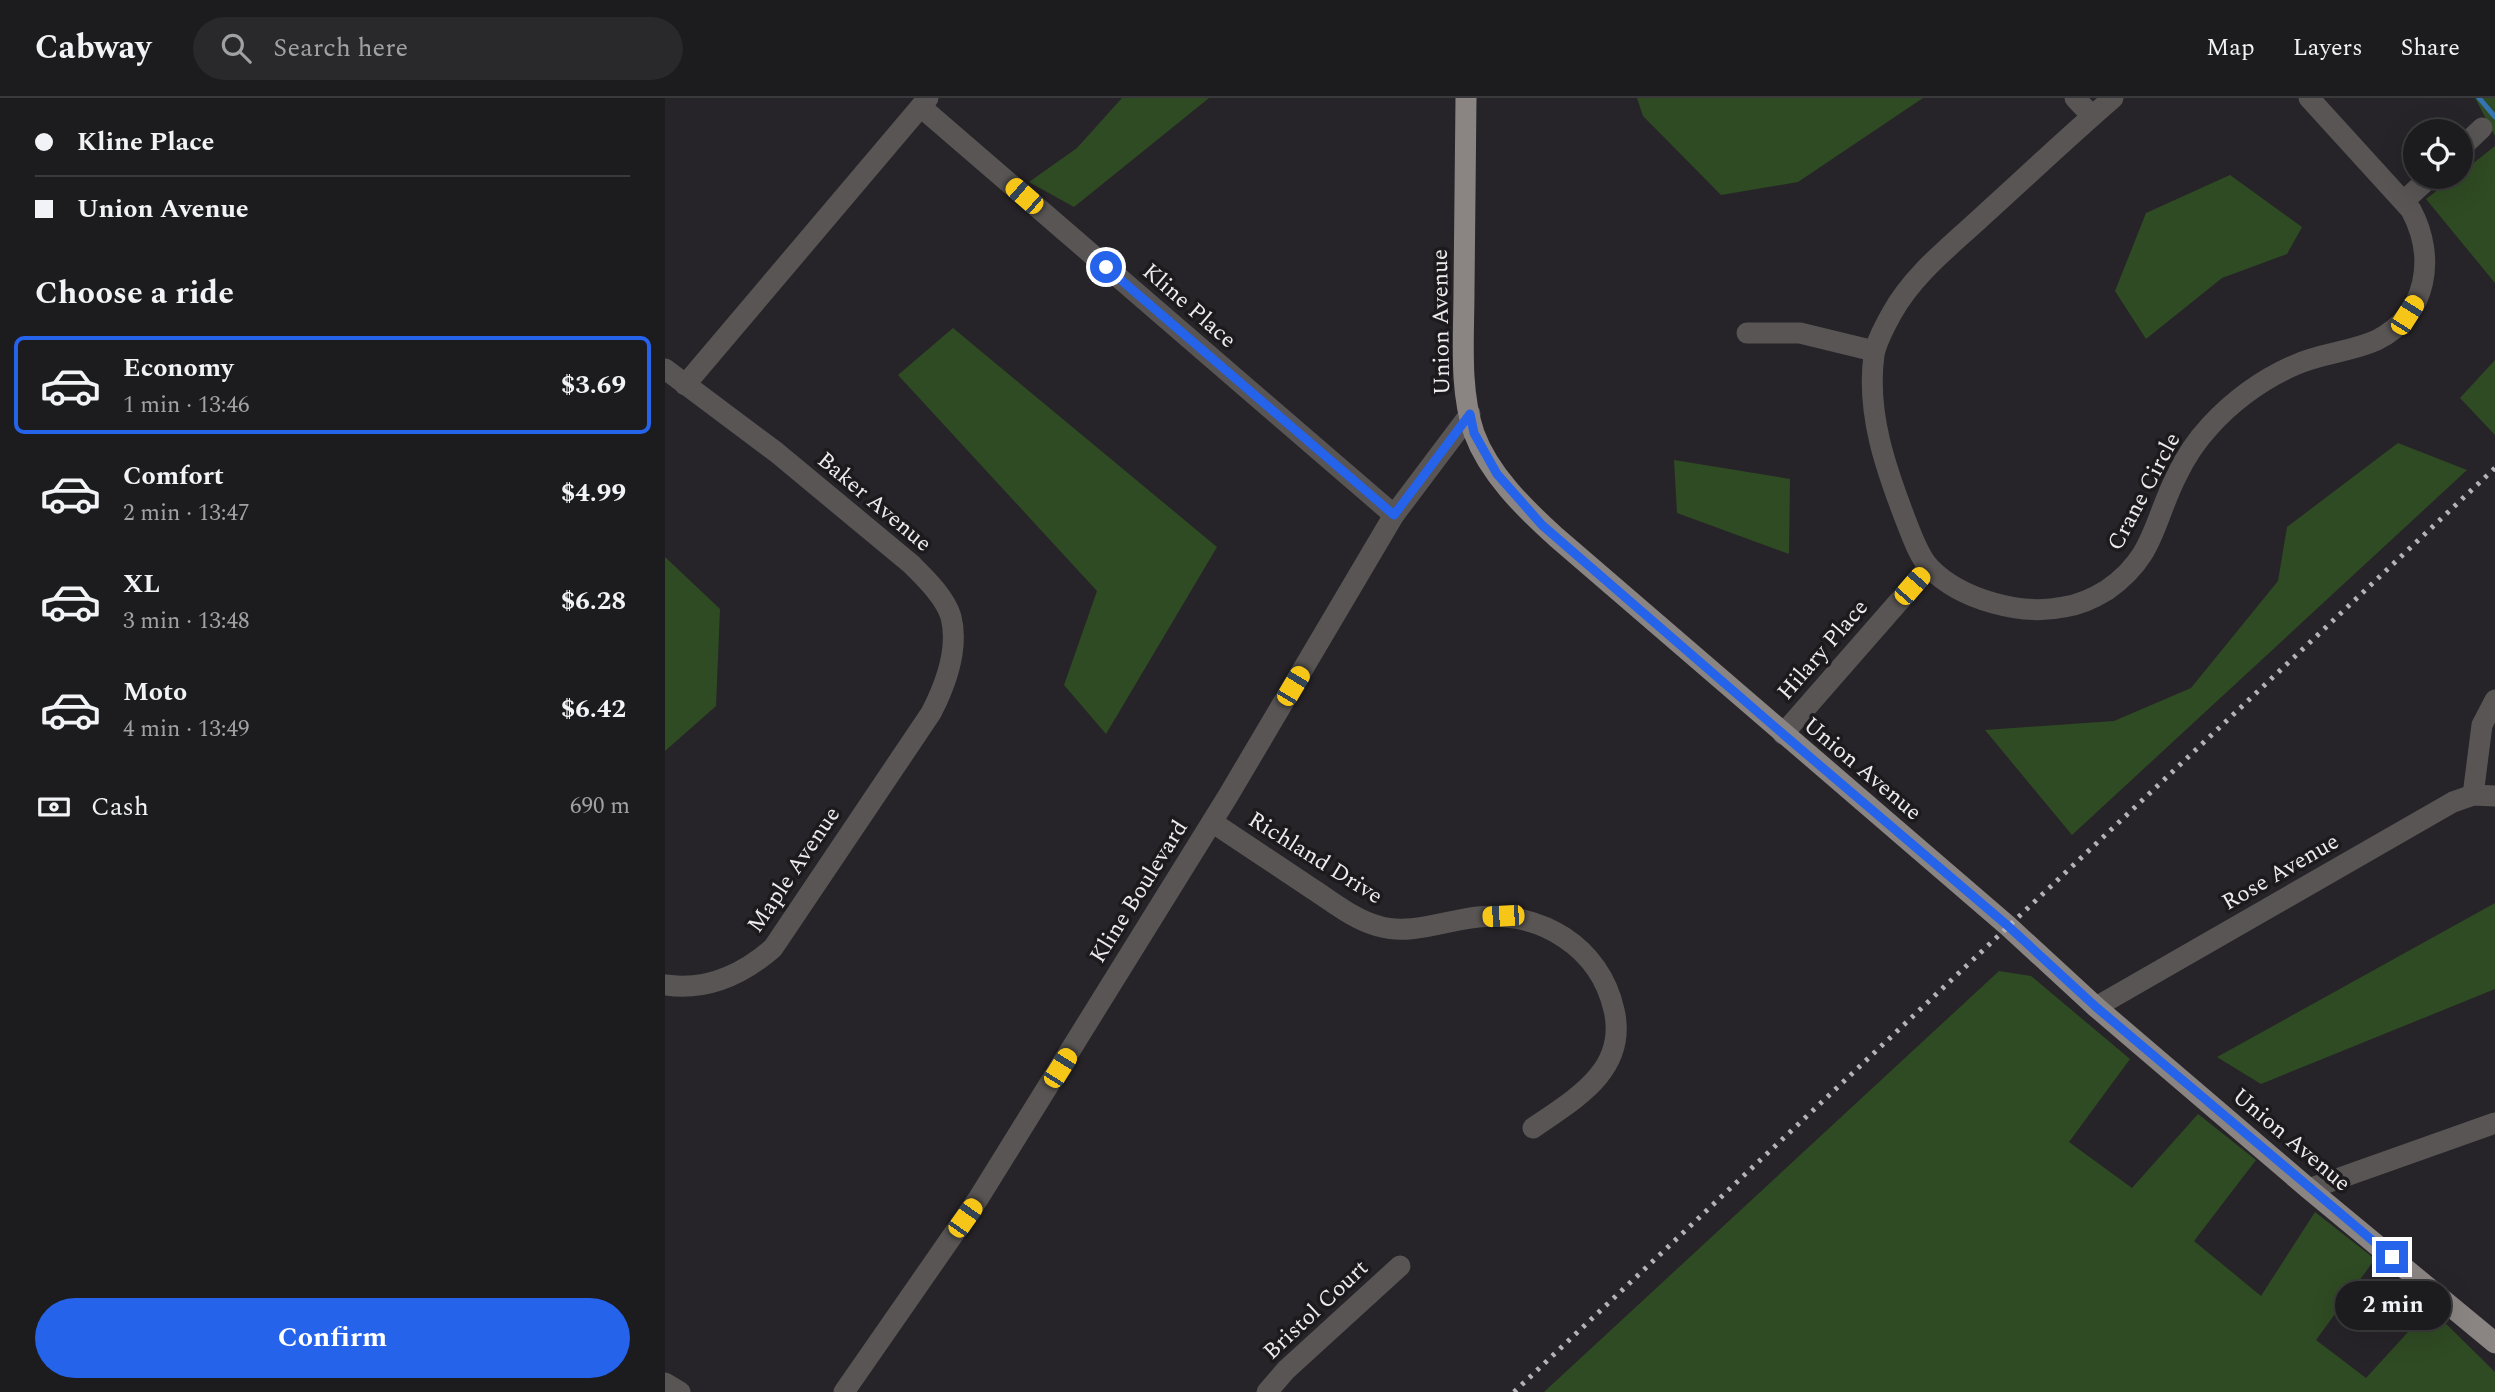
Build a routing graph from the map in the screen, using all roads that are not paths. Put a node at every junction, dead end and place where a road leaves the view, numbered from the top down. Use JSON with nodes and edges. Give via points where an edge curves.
{"nodes":[{"id":1,"x":1466,"y":98,"type":"edge"},
{"id":2,"x":2075,"y":98,"type":"edge"},
{"id":3,"x":2113,"y":98,"type":"edge"},
{"id":4,"x":2308,"y":98,"type":"edge"},
{"id":5,"x":924,"y":102,"type":"edge"},
{"id":6,"x":2092,"y":116,"type":"junction"},
{"id":7,"x":2482,"y":128,"type":"dead end"},
{"id":8,"x":2473,"y":137,"type":"edge"},
{"id":9,"x":2417,"y":189,"type":"edge"},
{"id":10,"x":2404,"y":201,"type":"junction"},
{"id":11,"x":1747,"y":333,"type":"dead end"},
{"id":12,"x":1874,"y":351,"type":"junction"},
{"id":13,"x":665,"y":369,"type":"edge"},
{"id":14,"x":685,"y":386,"type":"junction"},
{"id":15,"x":1470,"y":414,"type":"junction"},
{"id":16,"x":1394,"y":515,"type":"junction"},
{"id":17,"x":1929,"y":567,"type":"junction"},
{"id":18,"x":2495,"y":700,"type":"edge"},
{"id":19,"x":925,"y":722,"type":"joint"},
{"id":20,"x":1783,"y":734,"type":"junction"},
{"id":21,"x":2473,"y":795,"type":"junction"},
{"id":22,"x":2495,"y":796,"type":"edge"},
{"id":23,"x":1212,"y":822,"type":"junction"},
{"id":24,"x":665,"y":985,"type":"edge"},
{"id":25,"x":2096,"y":1007,"type":"junction"},
{"id":26,"x":2495,"y":1124,"type":"edge"},
{"id":27,"x":1533,"y":1128,"type":"dead end"},
{"id":28,"x":2309,"y":1189,"type":"junction"},
{"id":29,"x":1400,"y":1266,"type":"dead end"},
{"id":30,"x":2495,"y":1343,"type":"edge"},
{"id":31,"x":665,"y":1383,"type":"edge"},
{"id":32,"x":680,"y":1392,"type":"edge"},
{"id":33,"x":843,"y":1392,"type":"edge"},
{"id":34,"x":1267,"y":1392,"type":"edge"}],
"edges":[{"from":1,"to":15,"type":"main road","name":"Union Avenue","via":[[1464,346]]},
{"from":2,"to":6,"type":"street"},
{"from":3,"to":6,"type":"street","name":"Crane Circle"},
{"from":4,"to":10,"type":"street","name":"Crane Circle"},
{"from":5,"to":14,"type":"street","name":"Kline Place"},
{"from":5,"to":16,"type":"street","name":"Kline Place"},
{"from":6,"to":12,"type":"street","name":"Crane Circle","via":[[1927,268],[1897,305]]},
{"from":7,"to":8,"type":"street"},
{"from":9,"to":10,"type":"street"},
{"from":10,"to":17,"type":"street","name":"Crane Circle","via":[[2420,226],[2426,263],[2417,299],[2407,315],[2378,339],[2275,374],[2227,409],[2191,451],[2150,543],[2139,563],[2122,579],[2076,604],[2033,611],[1995,604]]},
{"from":11,"to":12,"type":"street","via":[[1800,333]]},
{"from":12,"to":17,"type":"street","name":"Crane Circle","via":[[1875,422],[1891,482],[1913,540]]},
{"from":13,"to":14,"type":"street","name":"Baker Avenue"},
{"from":14,"to":19,"type":"street","name":"Baker Avenue","via":[[776,453],[927,580],[951,617],[952,638],[941,694]]},
{"from":15,"to":16,"type":"street","name":"Kline Boulevard"},
{"from":15,"to":20,"type":"main road","name":"Union Avenue","via":[[1485,454],[1529,513]]},
{"from":16,"to":23,"type":"street","name":"Kline Boulevard"},
{"from":17,"to":20,"type":"street","name":"Hilary Place"},
{"from":18,"to":21,"type":"street","via":[[2482,725]]},
{"from":19,"to":24,"type":"street","name":"Maple Avenue","via":[[773,948],[755,964],[715,983]]},
{"from":20,"to":25,"type":"main road","name":"Union Avenue"},
{"from":21,"to":22,"type":"street","name":"Rose Avenue"},
{"from":21,"to":25,"type":"street","name":"Rose Avenue","via":[[2453,802]]},
{"from":23,"to":27,"type":"street","name":"Richland Drive","via":[[1350,914],[1379,927],[1413,928],[1503,916],[1540,924],[1582,951],[1598,971],[1615,1013],[1612,1050],[1590,1087]]},
{"from":23,"to":33,"type":"street","name":"Kline Boulevard","via":[[978,1199]]},
{"from":25,"to":28,"type":"main road","name":"Union Avenue"},
{"from":26,"to":28,"type":"street"},
{"from":28,"to":30,"type":"main road","name":"Union Avenue"},
{"from":29,"to":34,"type":"street","name":"Bristol Court"},
{"from":31,"to":32,"type":"street"}]}
